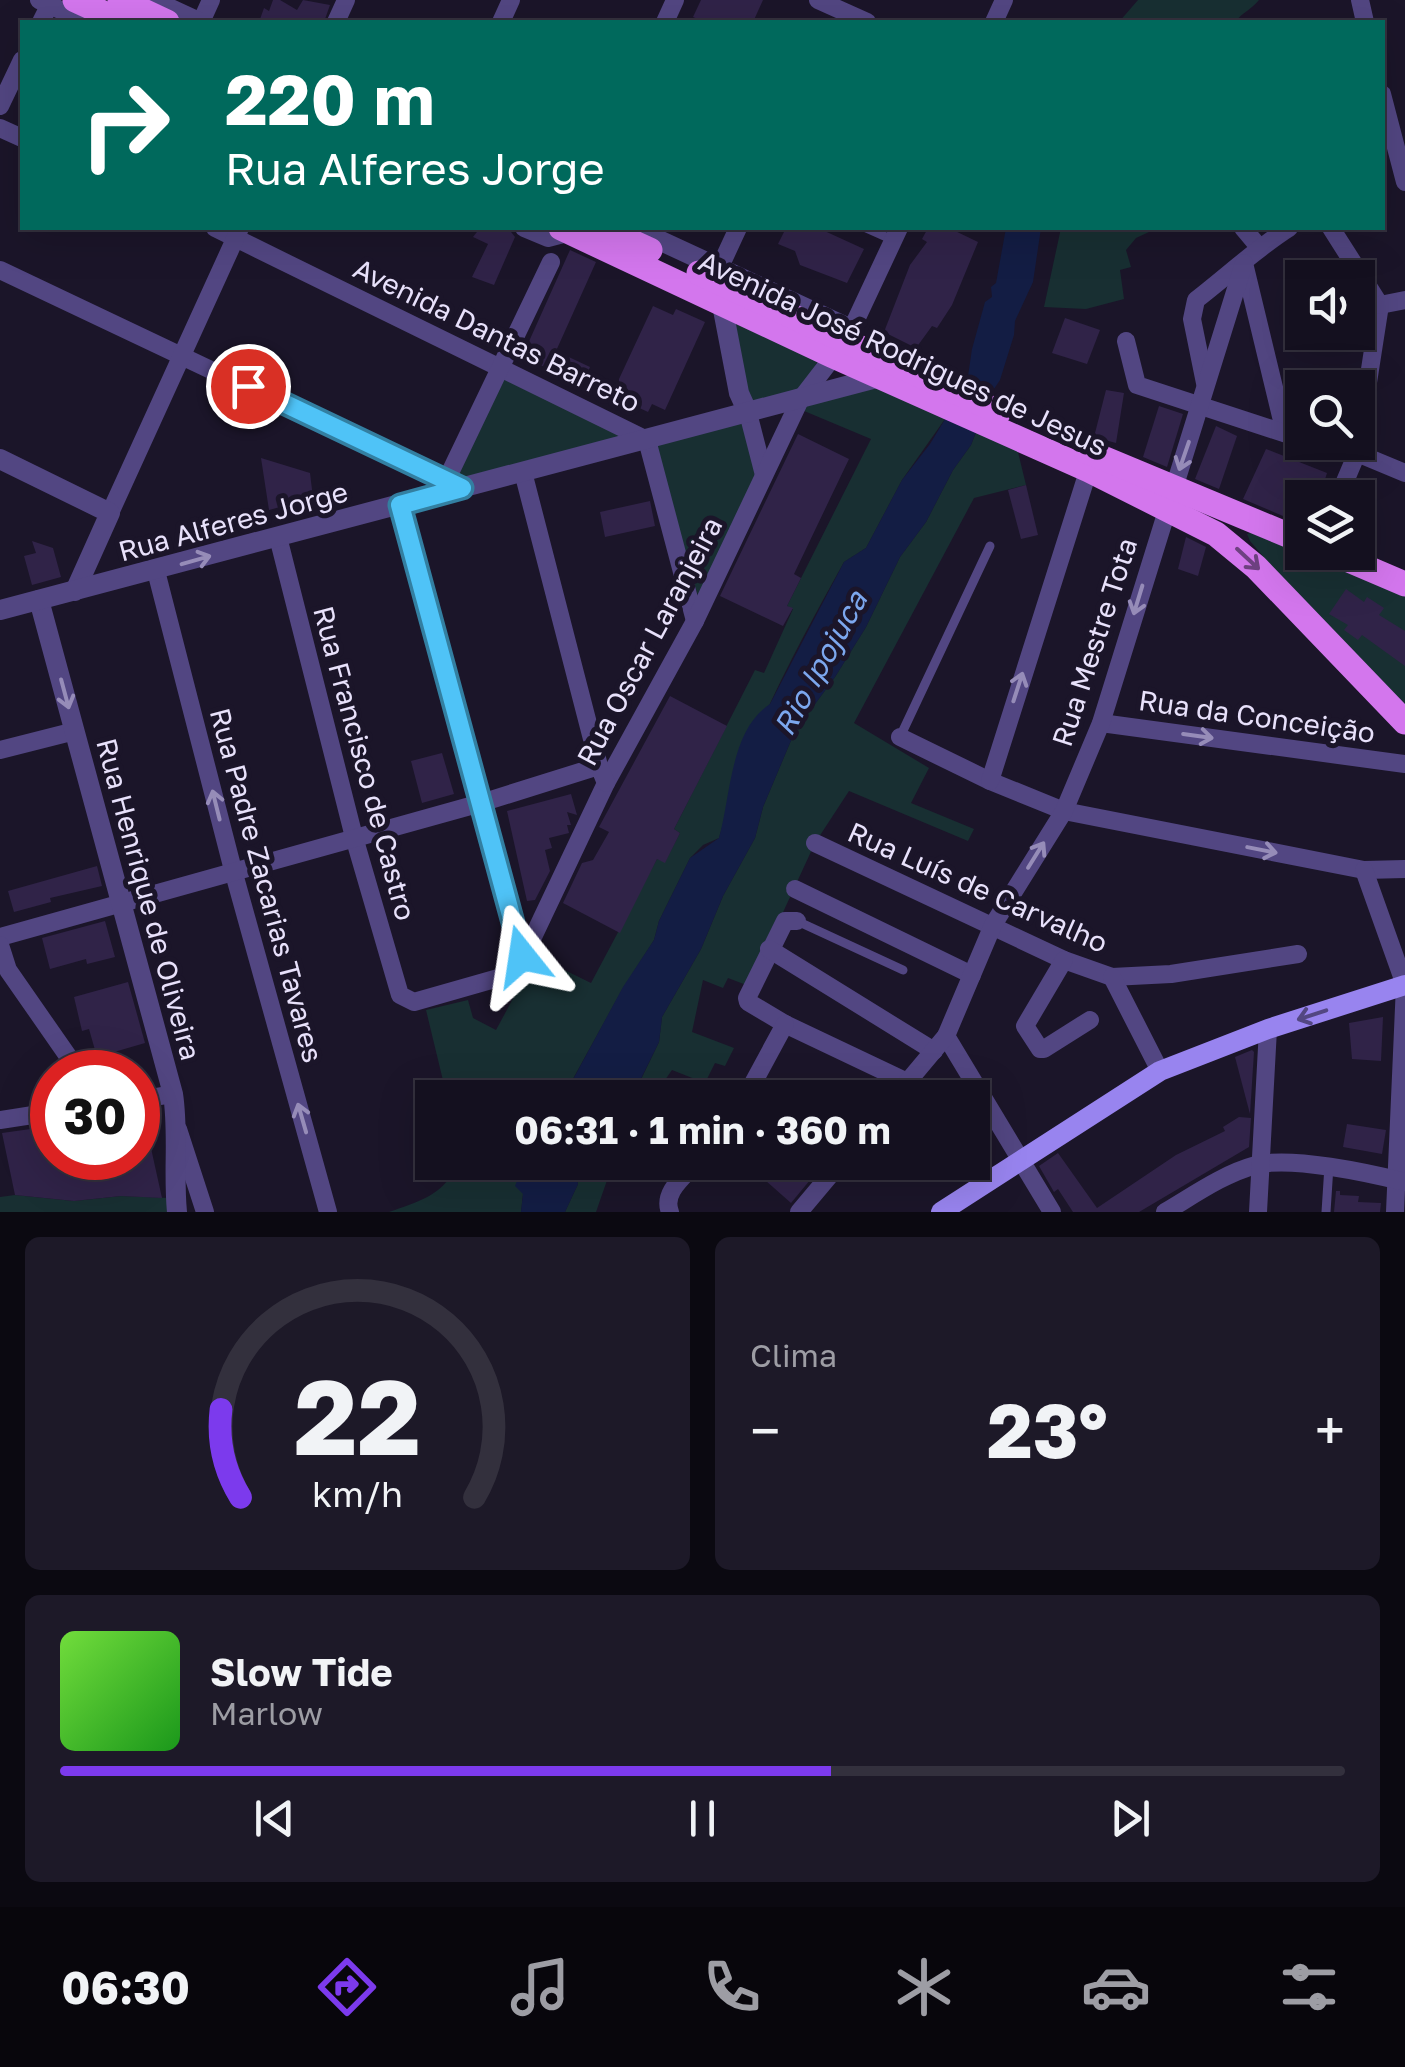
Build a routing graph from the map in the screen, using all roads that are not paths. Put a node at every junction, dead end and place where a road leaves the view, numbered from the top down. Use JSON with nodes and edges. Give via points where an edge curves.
{"nodes":[{"id":1,"x":120,"y":0,"type":"edge"},
{"id":2,"x":151,"y":0,"type":"edge"},
{"id":3,"x":52,"y":6,"type":"edge"},
{"id":4,"x":830,"y":7,"type":"edge"},
{"id":5,"x":82,"y":20,"type":"edge"},
{"id":6,"x":114,"y":20,"type":"edge"},
{"id":7,"x":164,"y":20,"type":"edge"},
{"id":8,"x":196,"y":20,"type":"edge"},
{"id":9,"x":862,"y":20,"type":"edge"},
{"id":10,"x":20,"y":64,"type":"edge"},
{"id":11,"x":0,"y":106,"type":"edge"},
{"id":12,"x":1385,"y":121,"type":"edge"},
{"id":13,"x":1389,"y":157,"type":"edge"},
{"id":14,"x":1405,"y":182,"type":"edge"},
{"id":15,"x":529,"y":230,"type":"edge"},
{"id":16,"x":566,"y":230,"type":"edge"},
{"id":17,"x":606,"y":230,"type":"edge"},
{"id":18,"x":636,"y":230,"type":"edge"},
{"id":19,"x":737,"y":230,"type":"edge"},
{"id":20,"x":1246,"y":230,"type":"edge"},
{"id":21,"x":1287,"y":230,"type":"edge"},
{"id":22,"x":1333,"y":230,"type":"edge"},
{"id":23,"x":237,"y":232,"type":"edge"},
{"id":24,"x":896,"y":234,"type":"edge"},
{"id":25,"x":1259,"y":247,"type":"junction"},
{"id":26,"x":551,"y":262,"type":"dead end"},
{"id":27,"x":1244,"y":263,"type":"junction"},
{"id":28,"x":0,"y":270,"type":"edge"},
{"id":29,"x":720,"y":285,"type":"junction"},
{"id":30,"x":1405,"y":300,"type":"edge"},
{"id":31,"x":1380,"y":305,"type":"junction"},
{"id":32,"x":1126,"y":340,"type":"dead end"},
{"id":33,"x":843,"y":341,"type":"junction"},
{"id":34,"x":182,"y":354,"type":"junction"},
{"id":35,"x":500,"y":366,"type":"junction"},
{"id":36,"x":1370,"y":370,"type":"edge"},
{"id":37,"x":880,"y":377,"type":"junction"},
{"id":38,"x":913,"y":382,"type":"junction"},
{"id":39,"x":739,"y":393,"type":"junction"},
{"id":40,"x":1203,"y":395,"type":"junction"},
{"id":41,"x":800,"y":400,"type":"junction"},
{"id":42,"x":1285,"y":405,"type":"edge"},
{"id":43,"x":748,"y":413,"type":"junction"},
{"id":44,"x":712,"y":423,"type":"junction"},
{"id":45,"x":1285,"y":432,"type":"edge"},
{"id":46,"x":647,"y":440,"type":"junction"},
{"id":47,"x":0,"y":459,"type":"edge"},
{"id":48,"x":1373,"y":460,"type":"edge"},
{"id":49,"x":1091,"y":462,"type":"junction"},
{"id":50,"x":523,"y":472,"type":"junction"},
{"id":51,"x":1405,"y":473,"type":"edge"},
{"id":52,"x":764,"y":475,"type":"junction"},
{"id":53,"x":454,"y":485,"type":"junction"},
{"id":54,"x":1169,"y":498,"type":"junction"},
{"id":55,"x":400,"y":505,"type":"junction"},
{"id":56,"x":110,"y":512,"type":"junction"},
{"id":57,"x":1285,"y":536,"type":"edge"},
{"id":58,"x":278,"y":537,"type":"junction"},
{"id":59,"x":990,"y":546,"type":"dead end"},
{"id":60,"x":1372,"y":570,"type":"edge"},
{"id":61,"x":156,"y":571,"type":"junction"},
{"id":62,"x":1405,"y":584,"type":"edge"},
{"id":63,"x":74,"y":591,"type":"junction"},
{"id":64,"x":39,"y":600,"type":"junction"},
{"id":65,"x":0,"y":610,"type":"edge"},
{"id":66,"x":695,"y":621,"type":"junction"},
{"id":67,"x":1101,"y":722,"type":"junction"},
{"id":68,"x":1405,"y":722,"type":"edge"},
{"id":69,"x":75,"y":731,"type":"junction"},
{"id":70,"x":900,"y":737,"type":"joint"},
{"id":71,"x":0,"y":750,"type":"edge"},
{"id":72,"x":1405,"y":764,"type":"edge"},
{"id":73,"x":602,"y":774,"type":"junction"},
{"id":74,"x":990,"y":780,"type":"junction"},
{"id":75,"x":480,"y":804,"type":"junction"},
{"id":76,"x":1064,"y":810,"type":"junction"},
{"id":77,"x":354,"y":837,"type":"junction"},
{"id":78,"x":815,"y":843,"type":"dead end"},
{"id":79,"x":233,"y":870,"type":"junction"},
{"id":80,"x":1364,"y":870,"type":"junction"},
{"id":81,"x":1405,"y":870,"type":"edge"},
{"id":82,"x":795,"y":889,"type":"dead end"},
{"id":83,"x":123,"y":900,"type":"junction"},
{"id":84,"x":797,"y":921,"type":"joint"},
{"id":85,"x":993,"y":924,"type":"junction"},
{"id":86,"x":0,"y":937,"type":"edge"},
{"id":87,"x":0,"y":945,"type":"edge"},
{"id":88,"x":769,"y":950,"type":"junction"},
{"id":89,"x":1298,"y":954,"type":"dead end"},
{"id":90,"x":1064,"y":960,"type":"junction"},
{"id":91,"x":519,"y":964,"type":"junction"},
{"id":92,"x":904,"y":970,"type":"dead end"},
{"id":93,"x":4,"y":971,"type":"edge"},
{"id":94,"x":972,"y":975,"type":"junction"},
{"id":95,"x":1112,"y":977,"type":"junction"},
{"id":96,"x":1405,"y":985,"type":"edge"},
{"id":97,"x":1090,"y":1020,"type":"dead end"},
{"id":98,"x":786,"y":1024,"type":"junction"},
{"id":99,"x":1268,"y":1029,"type":"junction"},
{"id":100,"x":940,"y":1044,"type":"junction"},
{"id":101,"x":63,"y":1050,"type":"edge"},
{"id":102,"x":1160,"y":1072,"type":"junction"},
{"id":103,"x":755,"y":1080,"type":"edge"},
{"id":104,"x":903,"y":1080,"type":"edge"},
{"id":105,"x":909,"y":1080,"type":"edge"},
{"id":106,"x":173,"y":1094,"type":"junction"},
{"id":107,"x":160,"y":1096,"type":"edge"},
{"id":108,"x":30,"y":1115,"type":"edge"},
{"id":109,"x":0,"y":1120,"type":"edge"},
{"id":110,"x":178,"y":1129,"type":"junction"},
{"id":111,"x":1021,"y":1160,"type":"junction"},
{"id":112,"x":1260,"y":1164,"type":"junction"},
{"id":113,"x":1329,"y":1166,"type":"junction"},
{"id":114,"x":681,"y":1180,"type":"edge"},
{"id":115,"x":826,"y":1180,"type":"edge"},
{"id":116,"x":1219,"y":1180,"type":"junction"},
{"id":117,"x":1401,"y":1181,"type":"edge"},
{"id":118,"x":1258,"y":1207,"type":"edge"},
{"id":119,"x":177,"y":1212,"type":"edge"},
{"id":120,"x":205,"y":1212,"type":"edge"},
{"id":121,"x":328,"y":1212,"type":"edge"},
{"id":122,"x":670,"y":1212,"type":"edge"},
{"id":123,"x":799,"y":1212,"type":"edge"},
{"id":124,"x":941,"y":1212,"type":"edge"},
{"id":125,"x":1052,"y":1212,"type":"edge"},
{"id":126,"x":1165,"y":1212,"type":"edge"},
{"id":127,"x":1326,"y":1212,"type":"edge"},
{"id":128,"x":1395,"y":1212,"type":"edge"}],
"edges":[{"from":1,"to":7,"type":"main road"},
{"from":2,"to":8,"type":"street"},
{"from":3,"to":5,"type":"street"},
{"from":3,"to":6,"type":"main road"},
{"from":4,"to":9,"type":"street"},
{"from":10,"to":11,"type":"street"},
{"from":12,"to":13,"type":"street"},
{"from":13,"to":14,"type":"street"},
{"from":15,"to":16,"type":"street","via":[[548,238]]},
{"from":16,"to":29,"type":"main road","name":"Avenida José Rodrigues de Jesus"},
{"from":17,"to":29,"type":"main road","name":"Avenida José Rodrigues de Jesus"},
{"from":18,"to":29,"type":"street","name":"Avenida José Rodrigues de Jesus"},
{"from":19,"to":29,"type":"street"},
{"from":20,"to":25,"type":"street"},
{"from":21,"to":25,"type":"street"},
{"from":22,"to":31,"type":"street"},
{"from":23,"to":34,"type":"street"},
{"from":23,"to":35,"type":"street","name":"Avenida Dantas Barreto"},
{"from":24,"to":33,"type":"street","name":"Rua Oscar Laranjeira"},
{"from":25,"to":27,"type":"street"},
{"from":26,"to":35,"type":"street"},
{"from":27,"to":40,"type":"street","name":"Rua Mestre Tota"},
{"from":27,"to":40,"type":"street","via":[[1196,300],[1192,319]]},
{"from":27,"to":42,"type":"street"},
{"from":28,"to":34,"type":"street"},
{"from":29,"to":33,"type":"main road","name":"Avenida José Rodrigues de Jesus"},
{"from":29,"to":39,"type":"street"},
{"from":30,"to":31,"type":"street"},
{"from":31,"to":36,"type":"street"},
{"from":32,"to":40,"type":"street","via":[[1136,385]]},
{"from":33,"to":37,"type":"main road","name":"Avenida José Rodrigues de Jesus"},
{"from":33,"to":38,"type":"main road","name":"Avenida José Rodrigues de Jesus"},
{"from":33,"to":41,"type":"street","name":"Rua Oscar Laranjeira"},
{"from":34,"to":53,"type":"street"},
{"from":34,"to":56,"type":"street"},
{"from":35,"to":46,"type":"street","name":"Avenida Dantas Barreto"},
{"from":35,"to":53,"type":"street"},
{"from":37,"to":38,"type":"main road","name":"Avenida José Rodrigues de Jesus"},
{"from":37,"to":41,"type":"street","name":"Rua Alferes Jorge"},
{"from":38,"to":49,"type":"main road","name":"Avenida José Rodrigues de Jesus"},
{"from":39,"to":43,"type":"street"},
{"from":39,"to":44,"type":"street"},
{"from":40,"to":45,"type":"street"},
{"from":40,"to":54,"type":"street","name":"Rua Mestre Tota","one_way":true},
{"from":41,"to":43,"type":"street","name":"Rua Alferes Jorge"},
{"from":41,"to":52,"type":"street","name":"Rua Oscar Laranjeira"},
{"from":43,"to":44,"type":"street","name":"Rua Alferes Jorge"},
{"from":43,"to":52,"type":"street"},
{"from":44,"to":46,"type":"street","name":"Rua Alferes Jorge"},
{"from":46,"to":50,"type":"street","name":"Rua Alferes Jorge"},
{"from":46,"to":66,"type":"street"},
{"from":47,"to":56,"type":"street"},
{"from":48,"to":51,"type":"street"},
{"from":49,"to":54,"type":"main road","name":"Avenida José Rodrigues de Jesus"},
{"from":74,"to":49,"type":"street","one_way":true},
{"from":50,"to":53,"type":"street","name":"Rua Alferes Jorge"},
{"from":50,"to":73,"type":"street"},
{"from":52,"to":66,"type":"street","name":"Rua Oscar Laranjeira"},
{"from":53,"to":55,"type":"street","name":"Rua Alferes Jorge"},
{"from":54,"to":57,"type":"main road"},
{"from":54,"to":67,"type":"street","name":"Rua Mestre Tota","one_way":true},
{"from":54,"to":68,"type":"main road","one_way":true,"via":[[1236,548]]},
{"from":55,"to":58,"type":"street","name":"Rua Alferes Jorge"},
{"from":55,"to":75,"type":"street"},
{"from":56,"to":63,"type":"street"},
{"from":61,"to":58,"type":"street","name":"Rua Alferes Jorge","one_way":true},
{"from":58,"to":77,"type":"street","name":"Rua Francisco de Castro"},
{"from":59,"to":70,"type":"lane"},
{"from":60,"to":62,"type":"main road"},
{"from":61,"to":63,"type":"street","name":"Rua Alferes Jorge"},
{"from":79,"to":61,"type":"street","name":"Rua Padre Zacarias Tavares","one_way":true},
{"from":63,"to":64,"type":"street","name":"Rua Alferes Jorge"},
{"from":64,"to":65,"type":"street","name":"Rua Alferes Jorge"},
{"from":64,"to":69,"type":"street","name":"Rua Henrique de Oliveira","one_way":true},
{"from":66,"to":73,"type":"street","name":"Rua Oscar Laranjeira"},
{"from":67,"to":72,"type":"street","name":"Rua da Conceição","one_way":true},
{"from":67,"to":76,"type":"street","name":"Rua Mestre Tota"},
{"from":69,"to":71,"type":"street"},
{"from":69,"to":83,"type":"street","name":"Rua Henrique de Oliveira"},
{"from":70,"to":74,"type":"street"},
{"from":73,"to":75,"type":"street"},
{"from":73,"to":91,"type":"street","name":"Rua Oscar Laranjeira"},
{"from":74,"to":76,"type":"street"},
{"from":75,"to":77,"type":"street"},
{"from":75,"to":91,"type":"street"},
{"from":76,"to":80,"type":"street","one_way":true},
{"from":85,"to":76,"type":"street","name":"Rua Mestre Tota","one_way":true},
{"from":77,"to":79,"type":"street"},
{"from":77,"to":91,"type":"street","name":"Rua Francisco de Castro","via":[[395,986],[405,1000],[426,999]]},
{"from":78,"to":85,"type":"street","name":"Rua Luís de Carvalho"},
{"from":79,"to":83,"type":"street"},
{"from":121,"to":79,"type":"street","name":"Rua Padre Zacarias Tavares","one_way":true},
{"from":80,"to":81,"type":"street"},
{"from":80,"to":96,"type":"street"},
{"from":82,"to":94,"type":"street"},
{"from":83,"to":86,"type":"street"},
{"from":83,"to":106,"type":"street","name":"Rua Henrique de Oliveira"},
{"from":84,"to":88,"type":"street","via":[[785,921]]},
{"from":84,"to":92,"type":"lane"},
{"from":85,"to":90,"type":"street","name":"Rua Luís de Carvalho"},
{"from":85,"to":94,"type":"street","name":"Rua Mestre Tota"},
{"from":87,"to":93,"type":"street"},
{"from":88,"to":98,"type":"street","via":[[747,998]]},
{"from":88,"to":100,"type":"street"},
{"from":89,"to":95,"type":"street","name":"Rua Luís de Carvalho"},
{"from":90,"to":95,"type":"street","name":"Rua Luís de Carvalho"},
{"from":90,"to":97,"type":"street","via":[[1025,1026],[1044,1049]]},
{"from":93,"to":101,"type":"street"},
{"from":94,"to":100,"type":"street","name":"Rua Mestre Tota"},
{"from":95,"to":102,"type":"street"},
{"from":96,"to":99,"type":"main road","one_way":true},
{"from":96,"to":117,"type":"street"},
{"from":98,"to":103,"type":"street"},
{"from":98,"to":104,"type":"street"},
{"from":99,"to":102,"type":"main road"},
{"from":99,"to":112,"type":"street"},
{"from":100,"to":105,"type":"street","name":"Rua Mestre Tota"},
{"from":100,"to":111,"type":"street"},
{"from":102,"to":111,"type":"main road"},
{"from":106,"to":107,"type":"street"},
{"from":106,"to":110,"type":"street","name":"Rua Henrique de Oliveira"},
{"from":108,"to":109,"type":"street"},
{"from":110,"to":119,"type":"street"},
{"from":110,"to":120,"type":"street","name":"Rua Henrique de Oliveira"},
{"from":111,"to":124,"type":"main road"},
{"from":111,"to":125,"type":"street"},
{"from":112,"to":113,"type":"street"},
{"from":112,"to":116,"type":"street"},
{"from":112,"to":118,"type":"street"},
{"from":113,"to":117,"type":"street"},
{"from":113,"to":127,"type":"lane"},
{"from":114,"to":122,"type":"street","via":[[666,1204]]},
{"from":115,"to":123,"type":"street"},
{"from":116,"to":118,"type":"street","via":[[1244,1189]]},
{"from":116,"to":126,"type":"street"},
{"from":117,"to":128,"type":"street"}]}
